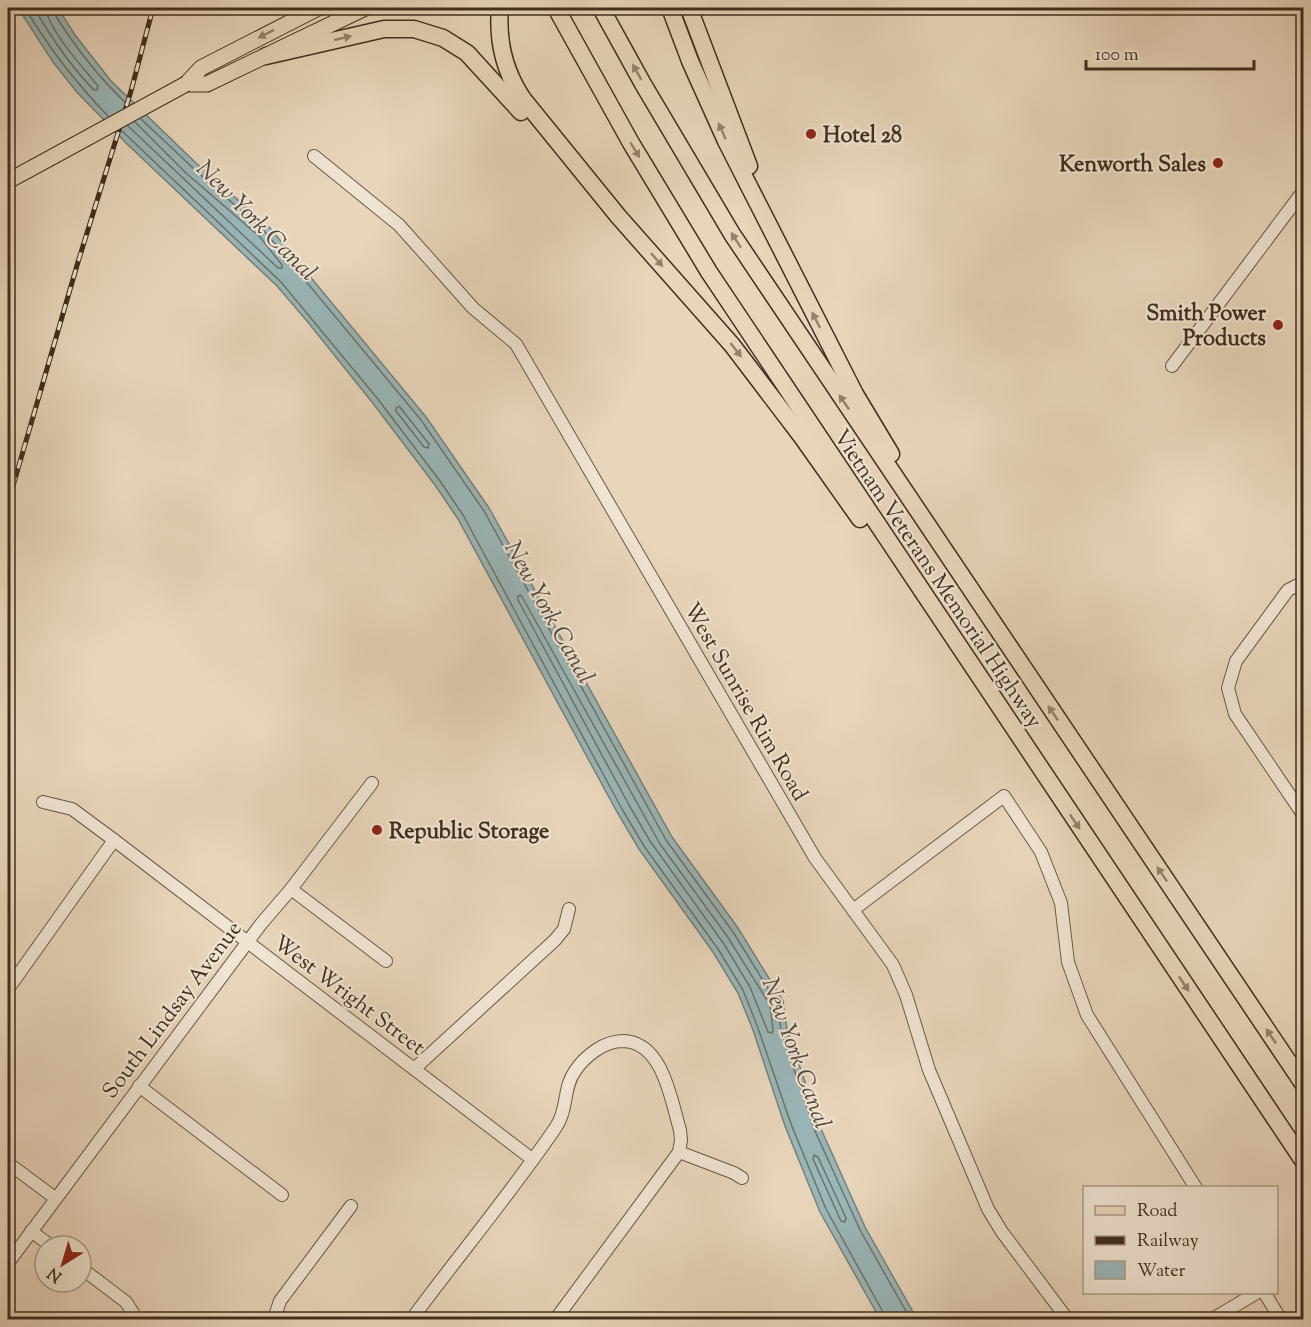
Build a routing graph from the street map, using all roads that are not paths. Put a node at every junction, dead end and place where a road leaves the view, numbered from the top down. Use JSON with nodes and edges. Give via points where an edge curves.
{"nodes":[{"id":1,"x":318,"y":8,"type":"edge"},
{"id":2,"x":365,"y":8,"type":"edge"},
{"id":3,"x":500,"y":8,"type":"edge"},
{"id":4,"x":556,"y":8,"type":"edge"},
{"id":5,"x":601,"y":8,"type":"edge"},
{"id":6,"x":670,"y":8,"type":"edge"},
{"id":7,"x":689,"y":8,"type":"edge"},
{"id":8,"x":266,"y":56,"type":"junction"},
{"id":9,"x":186,"y":84,"type":"junction"},
{"id":10,"x":314,"y":156,"type":"dead end"},
{"id":11,"x":8,"y":181,"type":"edge"},
{"id":12,"x":1304,"y":190,"type":"edge"},
{"id":13,"x":618,"y":216,"type":"junction"},
{"id":14,"x":777,"y":240,"type":"junction"},
{"id":15,"x":1172,"y":366,"type":"dead end"},
{"id":16,"x":1304,"y":582,"type":"edge"},
{"id":17,"x":1005,"y":643,"type":"junction"},
{"id":18,"x":1042,"y":774,"type":"junction"},
{"id":19,"x":372,"y":783,"type":"dead end"},
{"id":20,"x":43,"y":802,"type":"dead end"},
{"id":21,"x":1304,"y":816,"type":"edge"},
{"id":22,"x":114,"y":840,"type":"junction"},
{"id":23,"x":291,"y":889,"type":"junction"},
{"id":24,"x":569,"y":909,"type":"dead end"},
{"id":25,"x":853,"y":909,"type":"junction"},
{"id":26,"x":248,"y":942,"type":"junction"},
{"id":27,"x":386,"y":961,"type":"dead end"},
{"id":28,"x":8,"y":989,"type":"edge"},
{"id":29,"x":414,"y":1069,"type":"junction"},
{"id":30,"x":1304,"y":1085,"type":"edge"},
{"id":31,"x":139,"y":1086,"type":"junction"},
{"id":32,"x":679,"y":1152,"type":"junction"},
{"id":33,"x":532,"y":1159,"type":"junction"},
{"id":34,"x":1304,"y":1162,"type":"edge"},
{"id":35,"x":8,"y":1164,"type":"edge"},
{"id":36,"x":742,"y":1178,"type":"dead end"},
{"id":37,"x":1196,"y":1186,"type":"edge"},
{"id":38,"x":282,"y":1195,"type":"dead end"},
{"id":39,"x":55,"y":1198,"type":"junction"},
{"id":40,"x":351,"y":1206,"type":"dead end"},
{"id":41,"x":31,"y":1231,"type":"junction"},
{"id":42,"x":35,"y":1234,"type":"edge"},
{"id":43,"x":8,"y":1263,"type":"edge"},
{"id":44,"x":93,"y":1277,"type":"edge"},
{"id":45,"x":1256,"y":1294,"type":"edge"},
{"id":46,"x":1264,"y":1294,"type":"edge"},
{"id":47,"x":133,"y":1316,"type":"edge"},
{"id":48,"x":276,"y":1320,"type":"edge"},
{"id":49,"x":411,"y":1320,"type":"edge"},
{"id":50,"x":555,"y":1320,"type":"edge"},
{"id":51,"x":1068,"y":1320,"type":"edge"},
{"id":52,"x":1211,"y":1320,"type":"edge"},
{"id":53,"x":1281,"y":1320,"type":"edge"}],
"edges":[{"from":1,"to":9,"type":"main road","one_way":true,"via":[[201,68]]},
{"from":2,"to":8,"type":"main road"},
{"from":3,"to":13,"type":"highway","via":[[501,54],[512,83]]},
{"from":4,"to":18,"type":"highway","name":"Vietnam Veterans Memorial Highway","one_way":true,"via":[[709,272]]},
{"from":17,"to":5,"type":"highway","name":"Vietnam Veterans Memorial Highway","one_way":true,"via":[[732,234]]},
{"from":14,"to":6,"type":"highway","one_way":true,"via":[[726,141]]},
{"from":7,"to":14,"type":"highway"},
{"from":8,"to":9,"type":"main road","via":[[207,84]]},
{"from":8,"to":13,"type":"highway","one_way":true,"via":[[384,29],[414,29],[443,38],[467,53]]},
{"from":9,"to":11,"type":"main road","bridge":true},
{"from":10,"to":25,"type":"street","name":"West Sunrise Rim Road","via":[[399,225],[473,308],[516,344],[815,858]]},
{"from":12,"to":15,"type":"street"},
{"from":13,"to":18,"type":"highway","one_way":true,"via":[[746,363]]},
{"from":17,"to":14,"type":"highway","one_way":true,"via":[[855,394]]},
{"from":16,"to":21,"type":"street","via":[[1288,590],[1236,661],[1228,688],[1235,714]]},
{"from":30,"to":17,"type":"highway","name":"Vietnam Veterans Memorial Highway","one_way":true},
{"from":18,"to":34,"type":"highway","name":"Vietnam Veterans Memorial Highway","one_way":true},
{"from":19,"to":23,"type":"street","name":"South Lindsay Avenue"},
{"from":20,"to":22,"type":"street","name":"West Wright Street","via":[[72,809]]},
{"from":22,"to":26,"type":"street","name":"West Wright Street"},
{"from":22,"to":28,"type":"street"},
{"from":23,"to":26,"type":"street","name":"South Lindsay Avenue"},
{"from":23,"to":27,"type":"street"},
{"from":24,"to":29,"type":"street","via":[[564,929],[555,940]]},
{"from":25,"to":37,"type":"street","via":[[1004,796],[1041,852],[1061,903],[1068,963],[1087,1015]]},
{"from":25,"to":51,"type":"street","name":"West Sunrise Rim Road","via":[[893,965],[929,1070],[988,1209]]},
{"from":26,"to":29,"type":"street","name":"West Wright Street"},
{"from":26,"to":31,"type":"street","name":"South Lindsay Avenue"},
{"from":29,"to":33,"type":"street","name":"West Wright Street"},
{"from":31,"to":38,"type":"street"},
{"from":31,"to":39,"type":"street","name":"South Lindsay Avenue"},
{"from":32,"to":33,"type":"street","via":[[680,1130],[659,1065],[647,1050],[627,1041],[605,1044],[575,1070],[558,1124]]},
{"from":32,"to":36,"type":"street"},
{"from":32,"to":50,"type":"street"},
{"from":33,"to":49,"type":"street"},
{"from":35,"to":39,"type":"street"},
{"from":39,"to":41,"type":"street","name":"South Lindsay Avenue"},
{"from":40,"to":48,"type":"street","via":[[280,1301]]},
{"from":41,"to":42,"type":"street"},
{"from":41,"to":43,"type":"street","name":"South Lindsay Avenue"},
{"from":44,"to":47,"type":"street","via":[[126,1302]]},
{"from":45,"to":52,"type":"street"},
{"from":46,"to":53,"type":"street"}]}
